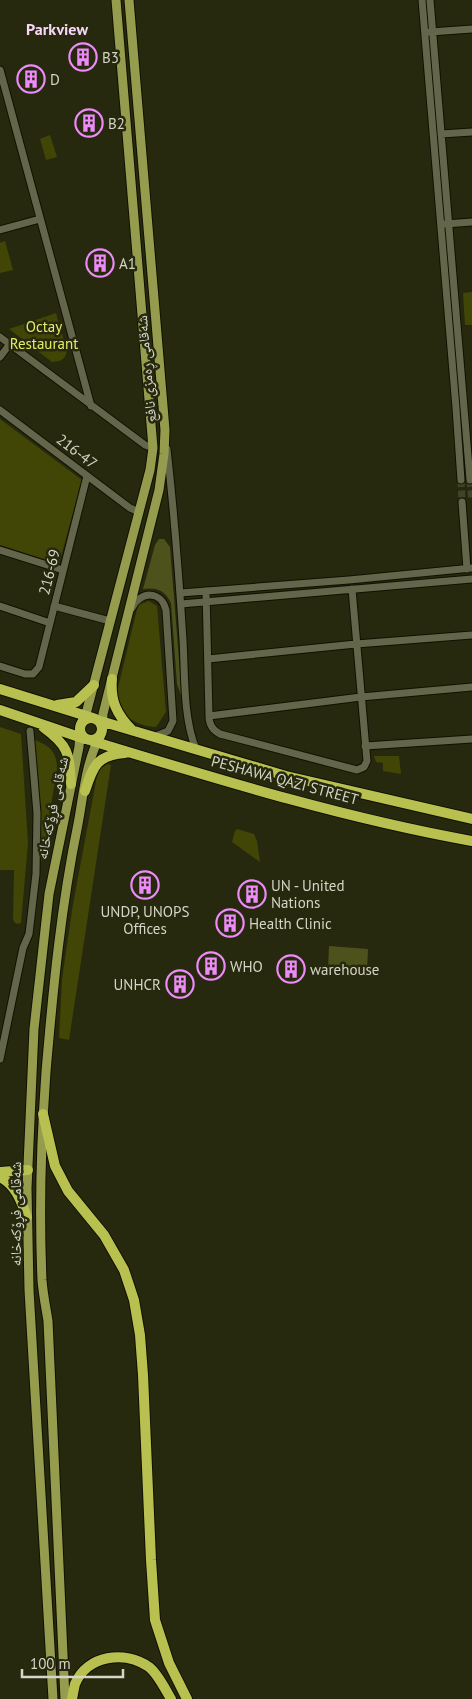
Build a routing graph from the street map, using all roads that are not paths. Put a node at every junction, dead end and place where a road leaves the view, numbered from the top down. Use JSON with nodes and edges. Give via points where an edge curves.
{"nodes":[{"id":1,"x":116,"y":0,"type":"edge"},
{"id":2,"x":130,"y":0,"type":"edge"},
{"id":3,"x":422,"y":0,"type":"edge"},
{"id":4,"x":430,"y":0,"type":"edge"},
{"id":5,"x":472,"y":29,"type":"edge"},
{"id":6,"x":433,"y":32,"type":"junction"},
{"id":7,"x":424,"y":33,"type":"junction"},
{"id":8,"x":0,"y":70,"type":"edge"},
{"id":9,"x":4,"y":99,"type":"edge"},
{"id":10,"x":472,"y":132,"type":"edge"},
{"id":11,"x":441,"y":134,"type":"junction"},
{"id":12,"x":141,"y":146,"type":"junction"},
{"id":13,"x":128,"y":148,"type":"junction"},
{"id":14,"x":131,"y":192,"type":"junction"},
{"id":15,"x":145,"y":192,"type":"junction"},
{"id":16,"x":40,"y":219,"type":"junction"},
{"id":17,"x":472,"y":222,"type":"edge"},
{"id":18,"x":441,"y":224,"type":"junction"},
{"id":19,"x":449,"y":224,"type":"junction"},
{"id":20,"x":0,"y":230,"type":"edge"},
{"id":21,"x":458,"y":328,"type":"junction"},
{"id":22,"x":450,"y":329,"type":"junction"},
{"id":23,"x":0,"y":337,"type":"edge"},
{"id":24,"x":9,"y":344,"type":"junction"},
{"id":25,"x":0,"y":357,"type":"edge"},
{"id":26,"x":91,"y":406,"type":"junction"},
{"id":27,"x":0,"y":410,"type":"edge"},
{"id":28,"x":469,"y":416,"type":"edge"},
{"id":29,"x":165,"y":430,"type":"junction"},
{"id":30,"x":153,"y":448,"type":"junction"},
{"id":31,"x":87,"y":476,"type":"junction"},
{"id":32,"x":461,"y":480,"type":"tunnel mouth"},
{"id":33,"x":470,"y":480,"type":"tunnel mouth"},
{"id":34,"x":462,"y":502,"type":"tunnel mouth"},
{"id":35,"x":139,"y":512,"type":"junction"},
{"id":36,"x":0,"y":550,"type":"edge"},
{"id":37,"x":469,"y":568,"type":"edge"},
{"id":38,"x":63,"y":570,"type":"junction"},
{"id":39,"x":448,"y":570,"type":"junction"},
{"id":40,"x":472,"y":579,"type":"edge"},
{"id":41,"x":449,"y":581,"type":"junction"},
{"id":42,"x":352,"y":589,"type":"junction"},
{"id":43,"x":206,"y":591,"type":"junction"},
{"id":44,"x":180,"y":593,"type":"junction"},
{"id":45,"x":206,"y":602,"type":"junction"},
{"id":46,"x":180,"y":604,"type":"junction"},
{"id":47,"x":0,"y":606,"type":"edge"},
{"id":48,"x":54,"y":606,"type":"junction"},
{"id":49,"x":128,"y":616,"type":"junction"},
{"id":50,"x":110,"y":621,"type":"junction"},
{"id":51,"x":50,"y":623,"type":"junction"},
{"id":52,"x":472,"y":635,"type":"edge"},
{"id":53,"x":356,"y":644,"type":"junction"},
{"id":54,"x":208,"y":659,"type":"junction"},
{"id":55,"x":0,"y":666,"type":"edge"},
{"id":56,"x":112,"y":679,"type":"junction"},
{"id":57,"x":172,"y":686,"type":"junction"},
{"id":58,"x":472,"y":687,"type":"edge"},
{"id":59,"x":0,"y":689,"type":"edge"},
{"id":60,"x":93,"y":689,"type":"junction"},
{"id":61,"x":107,"y":696,"type":"junction"},
{"id":62,"x":361,"y":696,"type":"junction"},
{"id":63,"x":186,"y":700,"type":"junction"},
{"id":64,"x":47,"y":704,"type":"junction"},
{"id":65,"x":0,"y":710,"type":"edge"},
{"id":66,"x":209,"y":716,"type":"junction"},
{"id":67,"x":32,"y":720,"type":"junction"},
{"id":68,"x":91,"y":730,"type":"junction"},
{"id":69,"x":30,"y":731,"type":"dead end"},
{"id":70,"x":133,"y":731,"type":"junction"},
{"id":71,"x":152,"y":737,"type":"junction"},
{"id":72,"x":472,"y":739,"type":"edge"},
{"id":73,"x":365,"y":746,"type":"junction"},
{"id":74,"x":196,"y":750,"type":"junction"},
{"id":75,"x":133,"y":753,"type":"junction"},
{"id":76,"x":71,"y":784,"type":"junction"},
{"id":77,"x":85,"y":790,"type":"junction"},
{"id":78,"x":472,"y":819,"type":"edge"},
{"id":79,"x":472,"y":841,"type":"edge"},
{"id":80,"x":0,"y":1059,"type":"edge"},
{"id":81,"x":43,"y":1114,"type":"junction"},
{"id":82,"x":28,"y":1170,"type":"junction"},
{"id":83,"x":41,"y":1170,"type":"junction"},
{"id":84,"x":0,"y":1172,"type":"edge"},
{"id":85,"x":0,"y":1176,"type":"edge"},
{"id":86,"x":27,"y":1217,"type":"junction"},
{"id":87,"x":29,"y":1281,"type":"junction"},
{"id":88,"x":42,"y":1282,"type":"junction"},
{"id":89,"x":53,"y":1699,"type":"edge"},
{"id":90,"x":65,"y":1699,"type":"edge"},
{"id":91,"x":72,"y":1699,"type":"edge"},
{"id":92,"x":171,"y":1699,"type":"edge"},
{"id":93,"x":187,"y":1699,"type":"edge"}],
"edges":[{"from":1,"to":13,"type":"main road","name":"شەقامی ڕەمزی نافع"},
{"from":2,"to":12,"type":"main road","name":"شەقامی ڕەمزی نافع"},
{"from":3,"to":7,"type":"street"},
{"from":4,"to":6,"type":"street"},
{"from":5,"to":6,"type":"street"},
{"from":6,"to":7,"type":"street"},
{"from":6,"to":11,"type":"street"},
{"from":7,"to":18,"type":"street"},
{"from":8,"to":9,"type":"street"},
{"from":9,"to":16,"type":"street"},
{"from":10,"to":11,"type":"street"},
{"from":11,"to":19,"type":"street"},
{"from":12,"to":13,"type":"main road","via":[[136,154],[131,154]]},
{"from":12,"to":15,"type":"main road","name":"شەقامی ڕەمزی نافع"},
{"from":13,"to":14,"type":"main road","name":"شەقامی ڕەمزی نافع"},
{"from":14,"to":15,"type":"main road","via":[[132,187],[138,184]]},
{"from":14,"to":30,"type":"main road","name":"شەقامی ڕەمزی نافع"},
{"from":15,"to":29,"type":"main road","name":"شەقامی ڕەمزی نافع"},
{"from":16,"to":20,"type":"street"},
{"from":16,"to":26,"type":"street"},
{"from":17,"to":19,"type":"street"},
{"from":18,"to":19,"type":"street"},
{"from":18,"to":22,"type":"street"},
{"from":19,"to":21,"type":"street"},
{"from":21,"to":22,"type":"street"},
{"from":21,"to":28,"type":"street"},
{"from":22,"to":32,"type":"street"},
{"from":23,"to":24,"type":"street"},
{"from":24,"to":25,"type":"street"},
{"from":24,"to":26,"type":"street"},
{"from":26,"to":30,"type":"street"},
{"from":27,"to":31,"type":"street","name":"216-47"},
{"from":28,"to":33,"type":"street"},
{"from":29,"to":44,"type":"street"},
{"from":29,"to":49,"type":"main road","name":"شەقامی ڕەمزی نافع","via":[[159,490]]},
{"from":30,"to":35,"type":"main road","name":"شەقامی ڕەمزی نافع"},
{"from":31,"to":35,"type":"street","name":"216-47"},
{"from":31,"to":38,"type":"street","name":"216-69"},
{"from":34,"to":37,"type":"street"},
{"from":35,"to":50,"type":"main road","name":"شەقامی ڕەمزی نافع"},
{"from":36,"to":38,"type":"street"},
{"from":37,"to":39,"type":"street"},
{"from":38,"to":48,"type":"street","name":"216-69"},
{"from":39,"to":41,"type":"street"},
{"from":39,"to":43,"type":"street"},
{"from":40,"to":41,"type":"street"},
{"from":41,"to":42,"type":"street"},
{"from":42,"to":45,"type":"street"},
{"from":42,"to":53,"type":"street"},
{"from":43,"to":44,"type":"street"},
{"from":43,"to":45,"type":"street"},
{"from":44,"to":46,"type":"street"},
{"from":45,"to":46,"type":"street"},
{"from":45,"to":54,"type":"street"},
{"from":46,"to":63,"type":"street"},
{"from":47,"to":51,"type":"street"},
{"from":48,"to":50,"type":"street"},
{"from":48,"to":51,"type":"street","name":"216-69"},
{"from":49,"to":56,"type":"main road","name":"شەقامی ڕەمزی نافع"},
{"from":49,"to":57,"type":"street","via":[[136,600],[144,596],[156,596],[164,605]]},
{"from":50,"to":60,"type":"main road","name":"شەقامی ڕەمزی نافع"},
{"from":51,"to":55,"type":"street","name":"216-69","via":[[39,667],[33,674]]},
{"from":52,"to":53,"type":"street"},
{"from":53,"to":54,"type":"street"},
{"from":53,"to":62,"type":"street"},
{"from":54,"to":66,"type":"street"},
{"from":56,"to":61,"type":"main road","name":"شەقامی ڕەمزی نافع"},
{"from":56,"to":70,"type":"highway","via":[[114,705]]},
{"from":57,"to":63,"type":"street","via":[[177,702]]},
{"from":57,"to":71,"type":"street","via":[[172,724],[166,732]]},
{"from":58,"to":62,"type":"street"},
{"from":59,"to":64,"type":"highway","name":"PESHAWA QAZI STREET"},
{"from":60,"to":61,"type":"main road","via":[[98,699]]},
{"from":60,"to":64,"type":"highway","via":[[76,702]]},
{"from":60,"to":68,"type":"main road","name":"شەقامی ڕەمزی نافع"},
{"from":61,"to":68,"type":"main road","name":"شەقامی ڕەمزی نافع"},
{"from":62,"to":66,"type":"street"},
{"from":62,"to":73,"type":"street"},
{"from":63,"to":74,"type":"street"},
{"from":64,"to":68,"type":"highway","name":"PESHAWA QAZI STREET"},
{"from":65,"to":67,"type":"highway","name":"PESHAWA QAZI STREET"},
{"from":66,"to":73,"type":"street","via":[[211,727],[220,734],[354,769],[361,769],[366,764]]},
{"from":67,"to":68,"type":"highway","name":"PESHAWA QAZI STREET"},
{"from":67,"to":76,"type":"highway","via":[[65,747]]},
{"from":68,"to":70,"type":"highway","name":"PESHAWA QAZI STREET"},
{"from":68,"to":75,"type":"highway","name":"PESHAWA QAZI STREET"},
{"from":68,"to":76,"type":"main road","name":"شەقامی فڕۆکەخانە"},
{"from":68,"to":77,"type":"main road","name":"شەقامی فڕۆکەخانە"},
{"from":69,"to":80,"type":"street","via":[[37,813],[36,874],[29,934],[23,948]]},
{"from":70,"to":71,"type":"highway","name":"PESHAWA QAZI STREET"},
{"from":71,"to":74,"type":"highway","name":"PESHAWA QAZI STREET"},
{"from":72,"to":73,"type":"street"},
{"from":74,"to":78,"type":"highway","name":"PESHAWA QAZI STREET","via":[[286,776]]},
{"from":75,"to":77,"type":"highway","via":[[116,753],[99,760]]},
{"from":75,"to":79,"type":"highway","name":"PESHAWA QAZI STREET","via":[[287,798]]},
{"from":76,"to":82,"type":"main road","name":"شەقامی فڕۆکەخانە","via":[[48,904],[34,1029]]},
{"from":77,"to":81,"type":"main road","name":"شەقامی فڕۆکەخانە","via":[[60,927]]},
{"from":81,"to":83,"type":"main road","name":"شەقامی فڕۆکەخانە"},
{"from":81,"to":93,"type":"highway","via":[[54,1166],[68,1192],[104,1235],[124,1270],[134,1300],[143,1375],[155,1620],[168,1663]]},
{"from":82,"to":83,"type":"main road"},
{"from":82,"to":84,"type":"highway"},
{"from":82,"to":86,"type":"main road","name":"شەقامی فڕۆکەخانە"},
{"from":83,"to":88,"type":"main road","name":"شەقامی فڕۆکەخانە"},
{"from":85,"to":86,"type":"highway","via":[[17,1192]]},
{"from":86,"to":87,"type":"main road","name":"شەقامی فڕۆکەخانە"},
{"from":87,"to":88,"type":"main road"},
{"from":87,"to":89,"type":"main road","name":"شەقامی فڕۆکەخانە"},
{"from":88,"to":90,"type":"main road","name":"شەقامی فڕۆکەخانە","via":[[48,1321]]},
{"from":91,"to":92,"type":"highway","via":[[75,1684],[91,1665],[101,1659],[118,1657],[149,1668]]}]}
